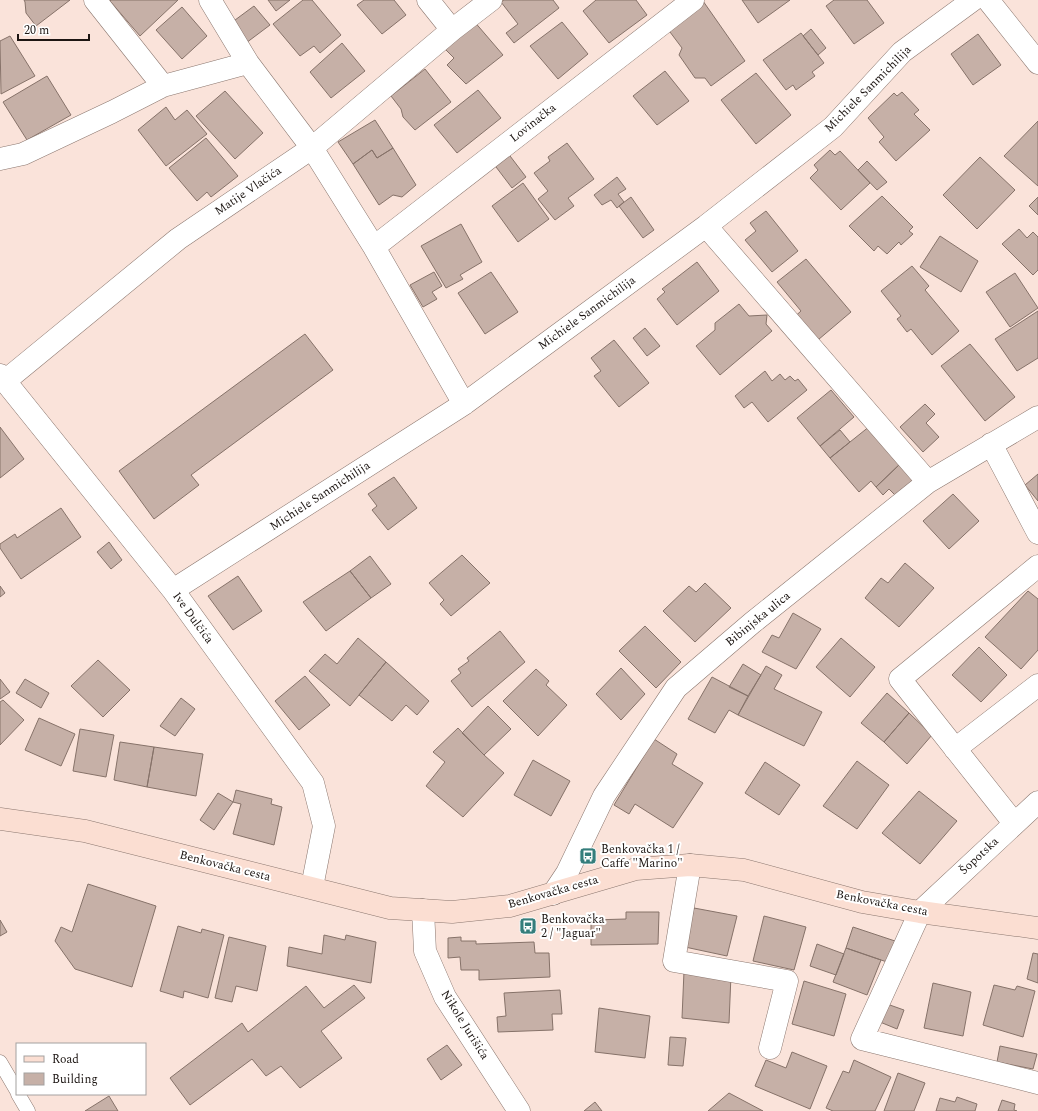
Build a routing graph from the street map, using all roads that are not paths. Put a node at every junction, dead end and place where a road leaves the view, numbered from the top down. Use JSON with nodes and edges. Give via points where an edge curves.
{"nodes":[{"id":1,"x":95,"y":0,"type":"edge"},
{"id":2,"x":210,"y":0,"type":"edge"},
{"id":3,"x":428,"y":0,"type":"edge"},
{"id":4,"x":491,"y":0,"type":"edge"},
{"id":5,"x":693,"y":0,"type":"edge"},
{"id":6,"x":973,"y":0,"type":"edge"},
{"id":7,"x":988,"y":0,"type":"edge"},
{"id":8,"x":452,"y":30,"type":"junction"},
{"id":9,"x":248,"y":63,"type":"junction"},
{"id":10,"x":1038,"y":63,"type":"edge"},
{"id":11,"x":163,"y":86,"type":"junction"},
{"id":12,"x":312,"y":148,"type":"junction"},
{"id":13,"x":0,"y":159,"type":"edge"},
{"id":14,"x":706,"y":226,"type":"junction"},
{"id":15,"x":374,"y":247,"type":"junction"},
{"id":16,"x":3,"y":378,"type":"edge"},
{"id":17,"x":464,"y":404,"type":"junction"},
{"id":18,"x":1038,"y":416,"type":"edge"},
{"id":19,"x":992,"y":444,"type":"junction"},
{"id":20,"x":928,"y":482,"type":"junction"},
{"id":21,"x":1038,"y":533,"type":"edge"},
{"id":22,"x":1038,"y":566,"type":"edge"},
{"id":23,"x":173,"y":590,"type":"junction"},
{"id":24,"x":1038,"y":684,"type":"edge"},
{"id":25,"x":955,"y":749,"type":"junction"},
{"id":26,"x":1038,"y":802,"type":"edge"},
{"id":27,"x":0,"y":819,"type":"edge"},
{"id":28,"x":1014,"y":823,"type":"junction"},
{"id":29,"x":690,"y":865,"type":"junction"},
{"id":30,"x":312,"y":887,"type":"junction"},
{"id":31,"x":553,"y":894,"type":"junction"},
{"id":32,"x":424,"y":910,"type":"junction"},
{"id":33,"x":920,"y":912,"type":"junction"},
{"id":34,"x":1038,"y":928,"type":"edge"},
{"id":35,"x":770,"y":1048,"type":"dead end"},
{"id":36,"x":0,"y":1062,"type":"edge"},
{"id":37,"x":1038,"y":1083,"type":"edge"},
{"id":38,"x":16,"y":1090,"type":"edge"},
{"id":39,"x":19,"y":1095,"type":"edge"},
{"id":40,"x":28,"y":1111,"type":"edge"},
{"id":41,"x":520,"y":1111,"type":"edge"}],
"edges":[{"from":1,"to":11,"type":"street"},
{"from":2,"to":9,"type":"street"},
{"from":3,"to":8,"type":"street"},
{"from":4,"to":8,"type":"street","name":"Matije Vlačića"},
{"from":5,"to":15,"type":"street","name":"Lovinačka"},
{"from":6,"to":14,"type":"street","name":"Michiele Sanmichilija","via":[[902,52],[833,126]]},
{"from":7,"to":10,"type":"street"},
{"from":8,"to":12,"type":"street","name":"Matije Vlačića"},
{"from":9,"to":11,"type":"street"},
{"from":9,"to":12,"type":"street"},
{"from":11,"to":13,"type":"street","via":[[23,154]]},
{"from":12,"to":15,"type":"street"},
{"from":12,"to":16,"type":"street","name":"Matije Vlačića","via":[[178,239]]},
{"from":14,"to":17,"type":"street","name":"Michiele Sanmichilija"},
{"from":14,"to":20,"type":"street"},
{"from":15,"to":17,"type":"street"},
{"from":16,"to":23,"type":"street","name":"Ive Dulčića"},
{"from":17,"to":23,"type":"street","name":"Michiele Sanmichilija"},
{"from":18,"to":19,"type":"street","name":"Bibinjska ulica"},
{"from":19,"to":20,"type":"street","name":"Bibinjska ulica"},
{"from":19,"to":21,"type":"street"},
{"from":20,"to":31,"type":"street","name":"Bibinjska ulica","via":[[752,623],[676,688],[604,796],[567,873]]},
{"from":22,"to":25,"type":"street","via":[[900,679]]},
{"from":23,"to":30,"type":"street","name":"Ive Dulčića","via":[[313,783],[324,826]]},
{"from":24,"to":25,"type":"street"},
{"from":25,"to":28,"type":"street"},
{"from":26,"to":28,"type":"street","name":"Šopotska"},
{"from":27,"to":30,"type":"main road","name":"Benkovačka cesta","via":[[85,831]]},
{"from":28,"to":33,"type":"street","name":"Šopotska"},
{"from":29,"to":31,"type":"main road","name":"Benkovačka cesta","via":[[636,869]]},
{"from":29,"to":33,"type":"main road","name":"Benkovačka cesta","via":[[744,870],[862,902]]},
{"from":29,"to":35,"type":"street","via":[[674,961],[787,981]]},
{"from":30,"to":32,"type":"main road","name":"Benkovačka cesta","via":[[390,908]]},
{"from":31,"to":32,"type":"main road","name":"Benkovačka cesta","via":[[510,906],[452,912]]},
{"from":32,"to":41,"type":"street","name":"Nikole Jurišića","via":[[425,951],[445,997]]},
{"from":33,"to":34,"type":"main road","name":"Benkovačka cesta"},
{"from":33,"to":37,"type":"street","via":[[862,1039]]},
{"from":36,"to":38,"type":"lane"},
{"from":39,"to":40,"type":"lane"}]}
